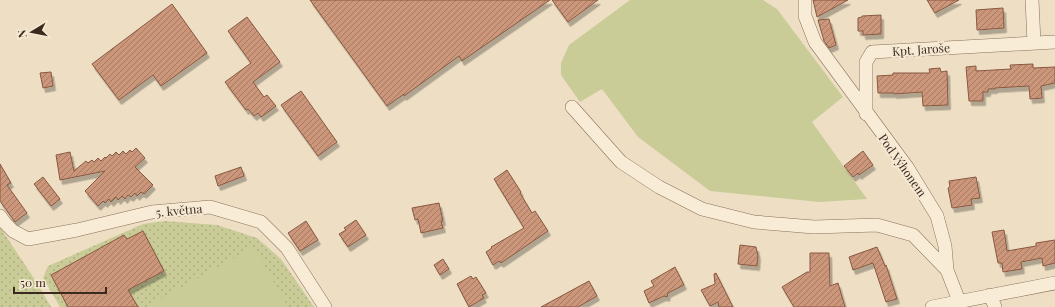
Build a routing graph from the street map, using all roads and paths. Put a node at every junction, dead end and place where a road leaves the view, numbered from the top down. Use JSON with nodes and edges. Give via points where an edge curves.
{"nodes":[{"id":1,"x":805,"y":0,"type":"edge"},
{"id":2,"x":1032,"y":0,"type":"edge"},
{"id":3,"x":1055,"y":42,"type":"edge"},
{"id":4,"x":1034,"y":43,"type":"junction"},
{"id":5,"x":572,"y":107,"type":"dead end"},
{"id":6,"x":866,"y":114,"type":"junction"},
{"id":7,"x":0,"y":216,"type":"edge"},
{"id":8,"x":947,"y":270,"type":"junction"},
{"id":9,"x":1055,"y":283,"type":"edge"},
{"id":10,"x":959,"y":301,"type":"junction"},
{"id":11,"x":992,"y":301,"type":"edge"},
{"id":12,"x":325,"y":307,"type":"edge"},
{"id":13,"x":932,"y":307,"type":"edge"}],
"edges":[{"from":1,"to":6,"type":"street","name":"Pod Výhonem","via":[[805,16],[815,42]]},
{"from":2,"to":4,"type":"street"},
{"from":3,"to":4,"type":"street","name":"Kpt. Jaroše"},
{"from":4,"to":6,"type":"street","name":"Kpt. Jaroše","via":[[872,52],[866,62]]},
{"from":5,"to":8,"type":"street","via":[[621,162],[659,187],[702,209],[761,222],[814,227],[877,225],[913,235]]},
{"from":6,"to":8,"type":"street","name":"Pod Výhonem","via":[[907,167],[937,216],[945,246]]},
{"from":7,"to":12,"type":"street","name":"5. května","via":[[4,224],[28,239],[152,212],[210,207],[261,222],[287,248]]},
{"from":8,"to":10,"type":"street","name":"Pod Výhonem"},
{"from":9,"to":11,"type":"street"},
{"from":10,"to":11,"type":"street"},
{"from":10,"to":13,"type":"street"}]}
